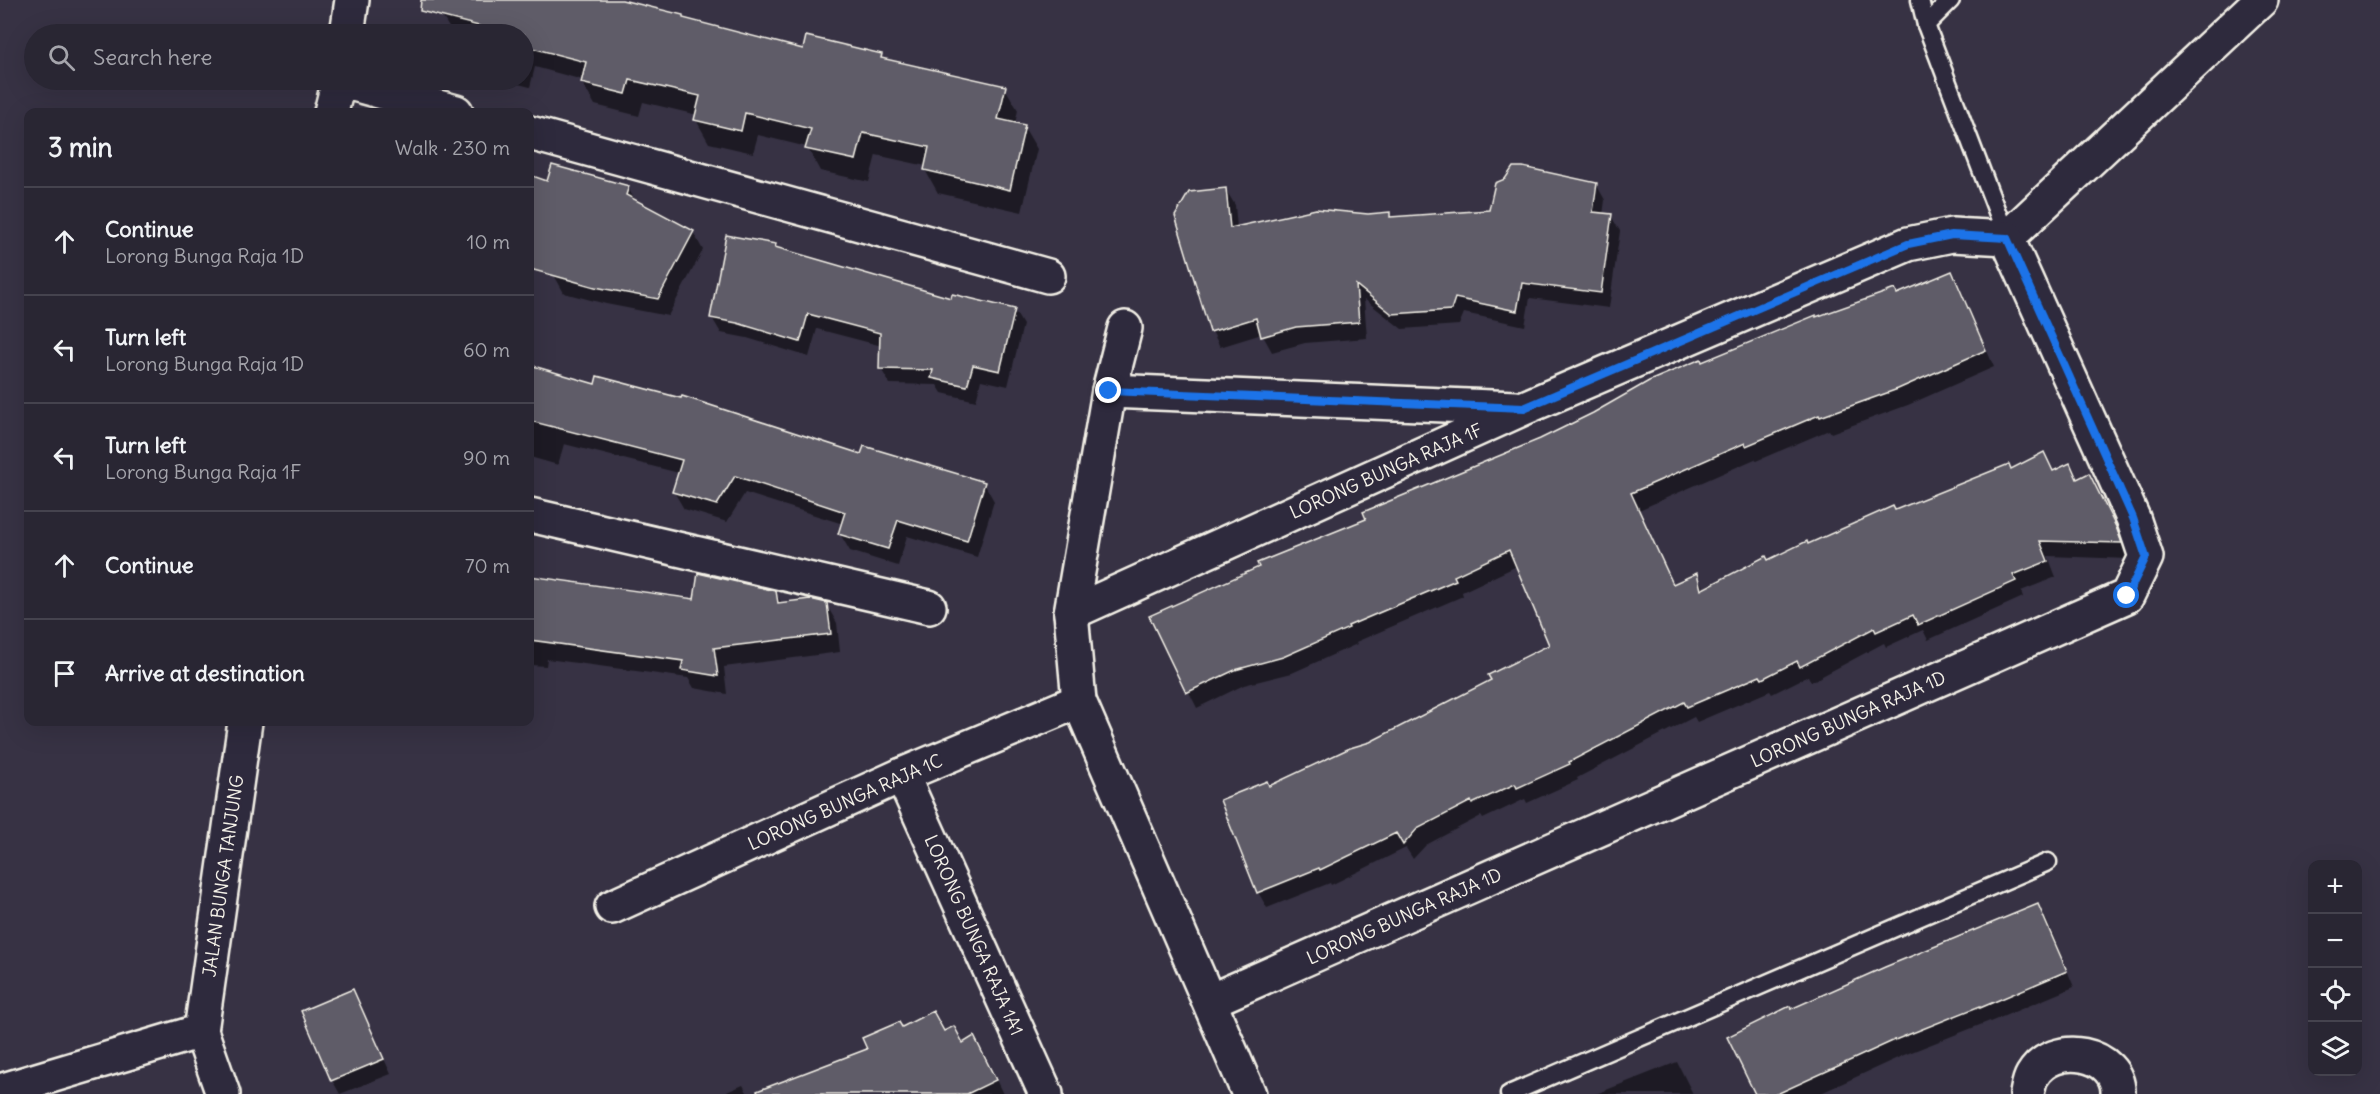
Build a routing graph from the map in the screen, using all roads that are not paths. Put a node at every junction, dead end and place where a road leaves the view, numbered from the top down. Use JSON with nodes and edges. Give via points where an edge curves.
{"nodes":[{"id":1,"x":352,"y":0,"type":"edge"},
{"id":2,"x":1920,"y":0,"type":"edge"},
{"id":3,"x":1951,"y":0,"type":"edge"},
{"id":4,"x":2260,"y":0,"type":"edge"},
{"id":5,"x":348,"y":24,"type":"edge"},
{"id":6,"x":1926,"y":25,"type":"junction"},
{"id":7,"x":336,"y":90,"type":"edge"},
{"id":8,"x":376,"y":90,"type":"edge"},
{"id":9,"x":332,"y":108,"type":"edge"},
{"id":10,"x":441,"y":108,"type":"edge"},
{"id":11,"x":534,"y":134,"type":"edge"},
{"id":12,"x":2007,"y":238,"type":"junction"},
{"id":13,"x":1048,"y":276,"type":"dead end"},
{"id":14,"x":1125,"y":328,"type":"dead end"},
{"id":15,"x":1109,"y":391,"type":"junction"},
{"id":16,"x":1524,"y":408,"type":"junction"},
{"id":17,"x":534,"y":516,"type":"edge"},
{"id":18,"x":928,"y":607,"type":"dead end"},
{"id":19,"x":1071,"y":613,"type":"junction"},
{"id":20,"x":1079,"y":701,"type":"junction"},
{"id":21,"x":243,"y":726,"type":"edge"},
{"id":22,"x":902,"y":775,"type":"junction"},
{"id":23,"x":2048,"y":862,"type":"dead end"},
{"id":24,"x":612,"y":907,"type":"dead end"},
{"id":25,"x":1210,"y":1001,"type":"junction"},
{"id":26,"x":201,"y":1031,"type":"junction"},
{"id":27,"x":0,"y":1091,"type":"edge"},
{"id":28,"x":223,"y":1094,"type":"edge"},
{"id":29,"x":1046,"y":1094,"type":"edge"},
{"id":30,"x":1249,"y":1094,"type":"edge"},
{"id":31,"x":1509,"y":1094,"type":"edge"},
{"id":32,"x":2027,"y":1094,"type":"edge"},
{"id":33,"x":2118,"y":1094,"type":"edge"}],
"edges":[{"from":1,"to":5,"type":"street"},
{"from":2,"to":6,"type":"lane"},
{"from":3,"to":6,"type":"lane"},
{"from":4,"to":12,"type":"street"},
{"from":6,"to":12,"type":"lane"},
{"from":7,"to":9,"type":"street"},
{"from":8,"to":10,"type":"street"},
{"from":11,"to":13,"type":"street"},
{"from":12,"to":16,"type":"street","name":"LORONG BUNGA RAJA 1F","via":[[1952,235],[1908,244]]},
{"from":12,"to":25,"type":"street","name":"LORONG BUNGA RAJA 1D","via":[[2133,518],[2146,557],[2127,596]]},
{"from":14,"to":15,"type":"street"},
{"from":15,"to":16,"type":"street"},
{"from":15,"to":19,"type":"street"},
{"from":16,"to":19,"type":"street","name":"LORONG BUNGA RAJA 1F"},
{"from":17,"to":18,"type":"street"},
{"from":19,"to":20,"type":"street"},
{"from":20,"to":22,"type":"street","name":"LORONG BUNGA RAJA 1C"},
{"from":20,"to":25,"type":"street"},
{"from":21,"to":26,"type":"street","name":"JALAN BUNGA TANJUNG"},
{"from":22,"to":24,"type":"street","name":"LORONG BUNGA RAJA 1C"},
{"from":22,"to":29,"type":"street","name":"LORONG BUNGA RAJA 1A1"},
{"from":23,"to":31,"type":"lane"},
{"from":25,"to":30,"type":"street"},
{"from":26,"to":27,"type":"street"},
{"from":26,"to":28,"type":"street"},
{"from":32,"to":33,"type":"street","via":[[2032,1076],[2047,1060],[2068,1053],[2091,1056],[2109,1069]]}]}
